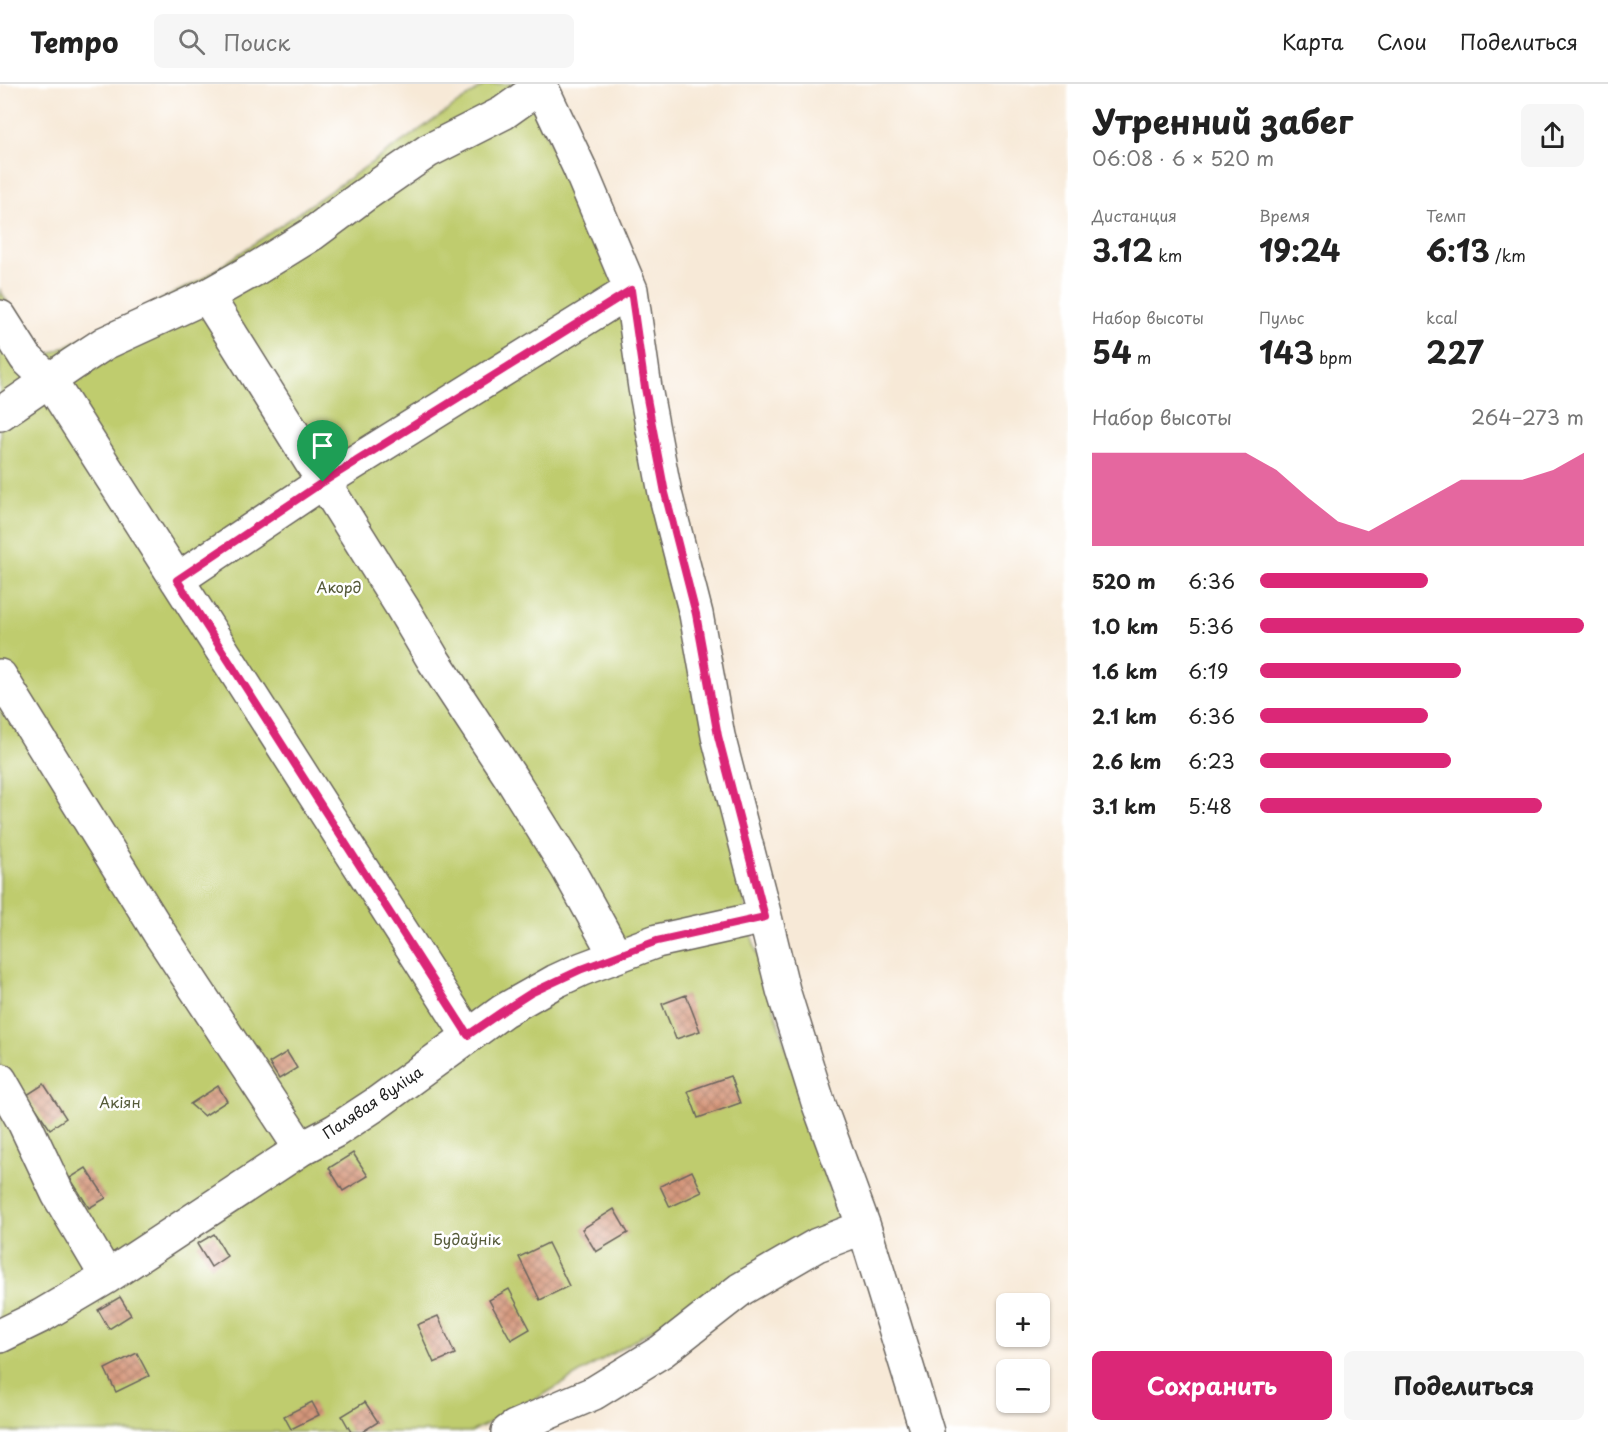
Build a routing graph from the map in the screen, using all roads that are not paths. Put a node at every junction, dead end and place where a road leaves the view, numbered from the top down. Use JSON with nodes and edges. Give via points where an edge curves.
{"nodes":[{"id":1,"x":540,"y":85,"type":"edge"},
{"id":2,"x":631,"y":290,"type":"junction"},
{"id":3,"x":207,"y":296,"type":"junction"},
{"id":4,"x":0,"y":317,"type":"edge"},
{"id":5,"x":50,"y":381,"type":"junction"},
{"id":6,"x":0,"y":414,"type":"edge"},
{"id":7,"x":323,"y":482,"type":"junction"},
{"id":8,"x":177,"y":580,"type":"junction"},
{"id":9,"x":0,"y":676,"type":"edge"},
{"id":10,"x":765,"y":917,"type":"junction"},
{"id":11,"x":616,"y":956,"type":"junction"},
{"id":12,"x":468,"y":1035,"type":"junction"},
{"id":13,"x":0,"y":1080,"type":"edge"},
{"id":14,"x":302,"y":1149,"type":"junction"},
{"id":15,"x":864,"y":1227,"type":"junction"},
{"id":16,"x":107,"y":1277,"type":"junction"},
{"id":17,"x":0,"y":1336,"type":"edge"},
{"id":18,"x":508,"y":1432,"type":"edge"},
{"id":19,"x":927,"y":1432,"type":"edge"}],
"edges":[{"from":1,"to":2,"type":"street"},
{"from":1,"to":3,"type":"street","via":[[503,112],[428,151],[312,234]]},
{"from":2,"to":7,"type":"street"},
{"from":2,"to":10,"type":"street","via":[[665,493],[696,614],[718,736]]},
{"from":3,"to":5,"type":"street","via":[[105,343]]},
{"from":3,"to":7,"type":"street"},
{"from":4,"to":5,"type":"street","via":[[26,358]]},
{"from":5,"to":6,"type":"street"},
{"from":5,"to":8,"type":"street"},
{"from":7,"to":8,"type":"street"},
{"from":7,"to":11,"type":"street","via":[[568,869]]},
{"from":8,"to":12,"type":"street"},
{"from":9,"to":14,"type":"street","via":[[160,934]]},
{"from":10,"to":11,"type":"street","name":"Палявая вуліца","via":[[657,941]]},
{"from":10,"to":15,"type":"street","via":[[818,1102]]},
{"from":11,"to":12,"type":"street","name":"Палявая вуліца","via":[[531,993]]},
{"from":12,"to":14,"type":"street","name":"Палявая вуліца","via":[[376,1104]]},
{"from":13,"to":16,"type":"street","via":[[58,1194]]},
{"from":14,"to":16,"type":"street","name":"Палявая вуліца"},
{"from":15,"to":18,"type":"street","via":[[817,1245],[741,1289],[662,1351],[594,1393]]},
{"from":15,"to":19,"type":"street"},
{"from":16,"to":17,"type":"street","name":"Палявая вуліца"}]}
